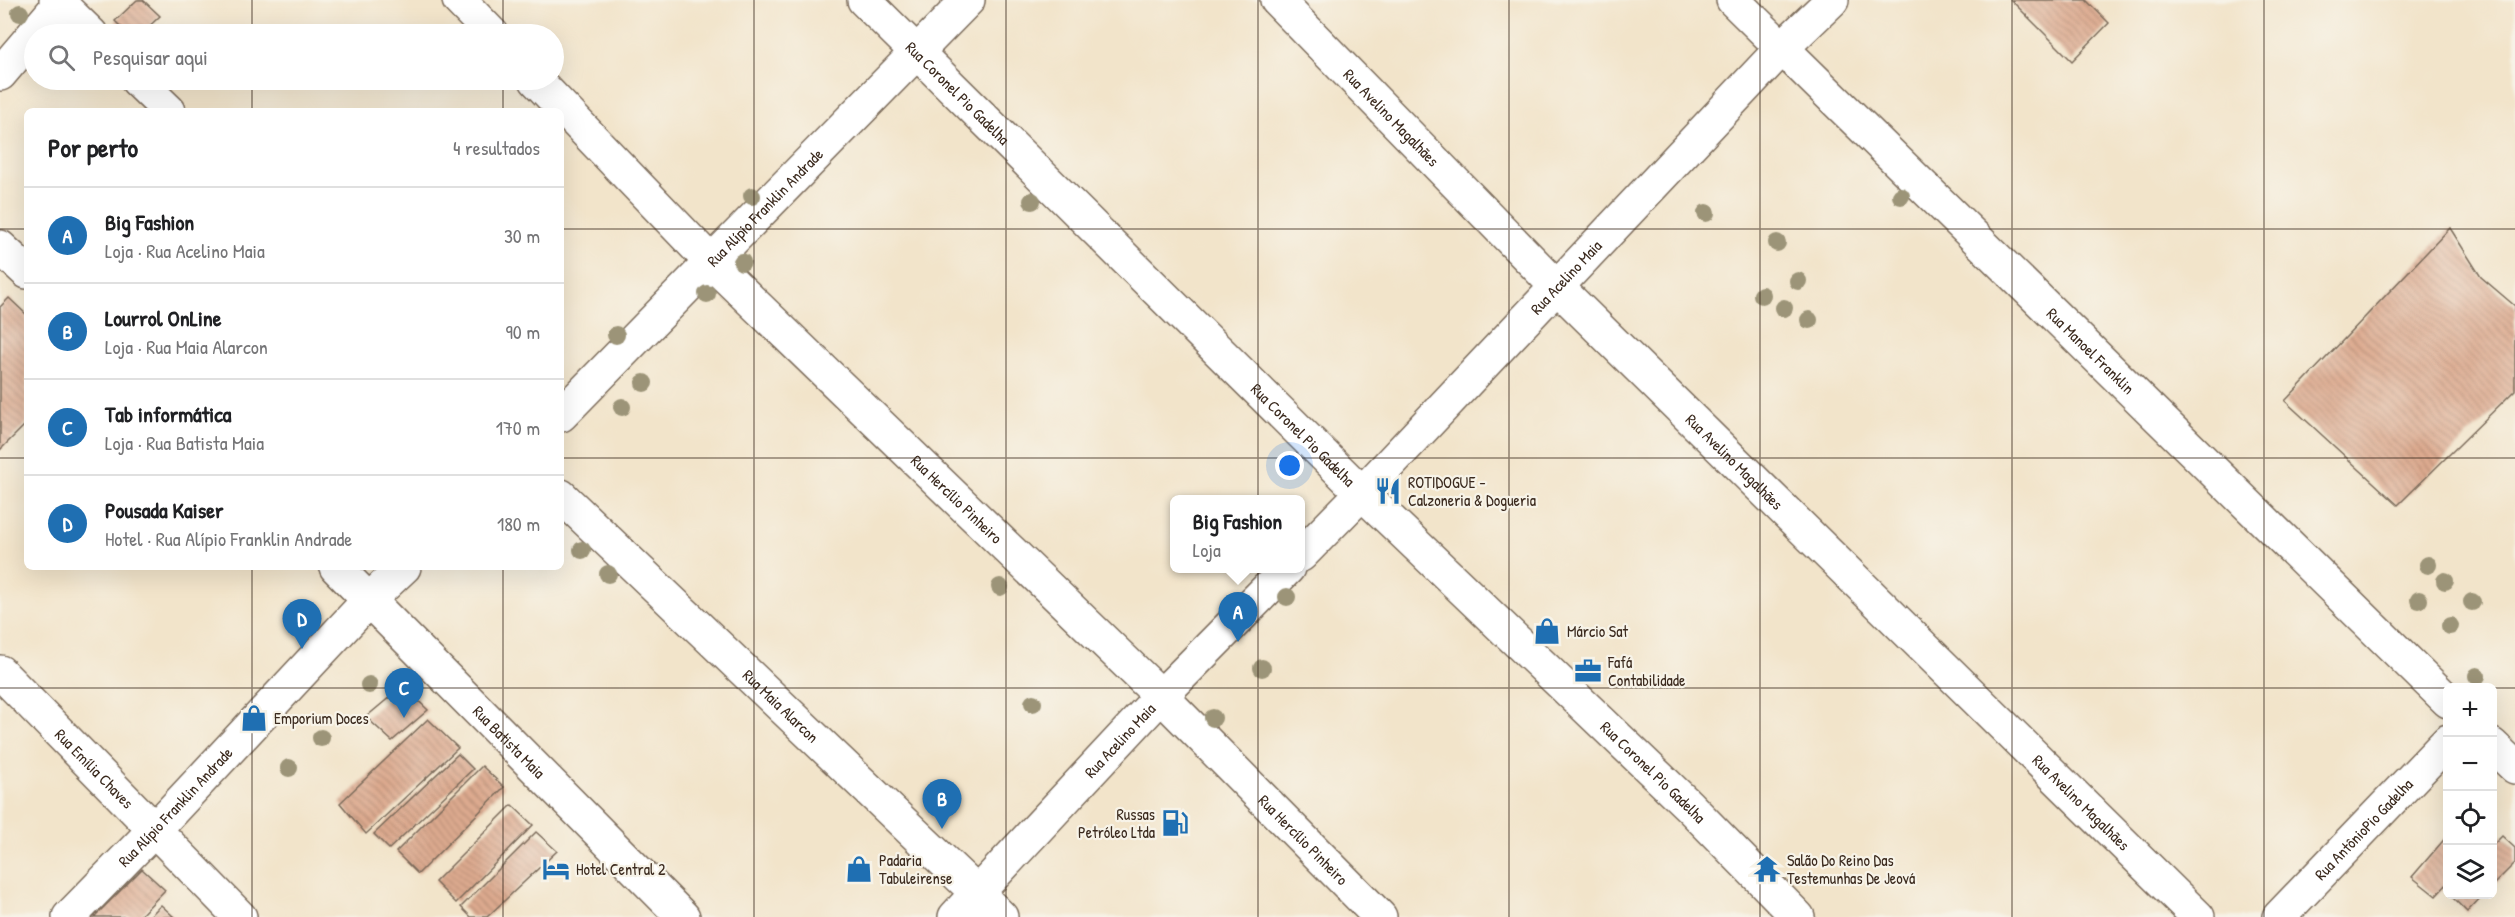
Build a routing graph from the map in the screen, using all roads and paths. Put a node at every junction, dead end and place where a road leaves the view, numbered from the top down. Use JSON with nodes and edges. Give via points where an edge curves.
{"nodes":[{"id":1,"x":459,"y":0,"type":"edge"},
{"id":2,"x":864,"y":0,"type":"edge"},
{"id":3,"x":968,"y":0,"type":"edge"},
{"id":4,"x":1277,"y":0,"type":"edge"},
{"id":5,"x":1733,"y":0,"type":"edge"},
{"id":6,"x":1832,"y":0,"type":"edge"},
{"id":7,"x":60,"y":1,"type":"edge"},
{"id":8,"x":41,"y":24,"type":"edge"},
{"id":9,"x":82,"y":24,"type":"edge"},
{"id":10,"x":482,"y":24,"type":"edge"},
{"id":11,"x":24,"y":45,"type":"edge"},
{"id":12,"x":1782,"y":48,"type":"junction"},
{"id":13,"x":917,"y":52,"type":"junction"},
{"id":14,"x":0,"y":74,"type":"edge"},
{"id":15,"x":147,"y":90,"type":"edge"},
{"id":16,"x":546,"y":90,"type":"edge"},
{"id":17,"x":166,"y":108,"type":"edge"},
{"id":18,"x":563,"y":108,"type":"edge"},
{"id":19,"x":564,"y":109,"type":"edge"},
{"id":20,"x":0,"y":247,"type":"edge"},
{"id":21,"x":711,"y":262,"type":"junction"},
{"id":22,"x":24,"y":269,"type":"edge"},
{"id":23,"x":1556,"y":286,"type":"junction"},
{"id":24,"x":564,"y":412,"type":"edge"},
{"id":25,"x":1362,"y":493,"type":"junction"},
{"id":26,"x":564,"y":499,"type":"edge"},
{"id":27,"x":1305,"y":551,"type":"edge"},
{"id":28,"x":339,"y":570,"type":"edge"},
{"id":29,"x":401,"y":570,"type":"edge"},
{"id":30,"x":1283,"y":573,"type":"edge"},
{"id":31,"x":370,"y":599,"type":"junction"},
{"id":32,"x":0,"y":672,"type":"edge"},
{"id":33,"x":1161,"y":696,"type":"junction"},
{"id":34,"x":2443,"y":696,"type":"edge"},
{"id":35,"x":2443,"y":746,"type":"edge"},
{"id":36,"x":2497,"y":749,"type":"edge"},
{"id":37,"x":2515,"y":767,"type":"edge"},
{"id":38,"x":154,"y":830,"type":"junction"},
{"id":39,"x":977,"y":893,"type":"junction"},
{"id":40,"x":69,"y":917,"type":"edge"},
{"id":41,"x":240,"y":917,"type":"edge"},
{"id":42,"x":683,"y":917,"type":"edge"},
{"id":43,"x":955,"y":917,"type":"edge"},
{"id":44,"x":1001,"y":917,"type":"edge"},
{"id":45,"x":1380,"y":917,"type":"edge"},
{"id":46,"x":1798,"y":917,"type":"edge"},
{"id":47,"x":2198,"y":917,"type":"edge"},
{"id":48,"x":2279,"y":917,"type":"edge"}],
"edges":[{"from":1,"to":10,"type":"street"},
{"from":2,"to":13,"type":"street","name":"Rua Coronel Pio Gadelha"},
{"from":3,"to":13,"type":"street","name":"Rua Alípio Franklin Andrade"},
{"from":4,"to":23,"type":"street","name":"Rua Avelino Magalhães"},
{"from":5,"to":12,"type":"street","name":"Rua Manoel Franklin"},
{"from":6,"to":12,"type":"street","name":"Rua Acelino Maia"},
{"from":7,"to":8,"type":"street"},
{"from":7,"to":9,"type":"street"},
{"from":11,"to":14,"type":"street"},
{"from":12,"to":23,"type":"street","name":"Rua Acelino Maia"},
{"from":12,"to":34,"type":"street","name":"Rua Manoel Franklin"},
{"from":13,"to":21,"type":"street","name":"Rua Alípio Franklin Andrade"},
{"from":13,"to":25,"type":"street","name":"Rua Coronel Pio Gadelha"},
{"from":15,"to":17,"type":"street"},
{"from":16,"to":18,"type":"street","name":"Rua Hercílio Pinheiro"},
{"from":19,"to":21,"type":"street","name":"Rua Hercílio Pinheiro"},
{"from":20,"to":22,"type":"street"},
{"from":21,"to":24,"type":"street","name":"Rua Alípio Franklin Andrade"},
{"from":21,"to":33,"type":"street","name":"Rua Hercílio Pinheiro"},
{"from":23,"to":25,"type":"street","name":"Rua Acelino Maia"},
{"from":23,"to":47,"type":"street","name":"Rua Avelino Magalhães"},
{"from":25,"to":27,"type":"street","name":"Rua Acelino Maia"},
{"from":25,"to":46,"type":"street","name":"Rua Coronel Pio Gadelha","via":[[1689,806]]},
{"from":26,"to":39,"type":"street","name":"Rua Maia Alarcon"},
{"from":28,"to":31,"type":"street","name":"Rua Batista Maia"},
{"from":29,"to":31,"type":"street","name":"Rua Alípio Franklin Andrade"},
{"from":30,"to":33,"type":"street","name":"Rua Acelino Maia"},
{"from":31,"to":38,"type":"street","name":"Rua Alípio Franklin Andrade"},
{"from":31,"to":42,"type":"street","name":"Rua Batista Maia"},
{"from":32,"to":38,"type":"street","name":"Rua Emília Chaves"},
{"from":33,"to":39,"type":"street","name":"Rua Acelino Maia"},
{"from":33,"to":45,"type":"street","name":"Rua Hercílio Pinheiro"},
{"from":35,"to":48,"type":"street","name":"Rua AntônioPio Gadelha"},
{"from":36,"to":37,"type":"street"},
{"from":38,"to":40,"type":"street","name":"Rua Alípio Franklin Andrade"},
{"from":38,"to":41,"type":"street","name":"Rua Emília Chaves"},
{"from":39,"to":43,"type":"street","name":"Rua Acelino Maia"},
{"from":39,"to":44,"type":"street","name":"Rua Maia Alarcon"}]}
